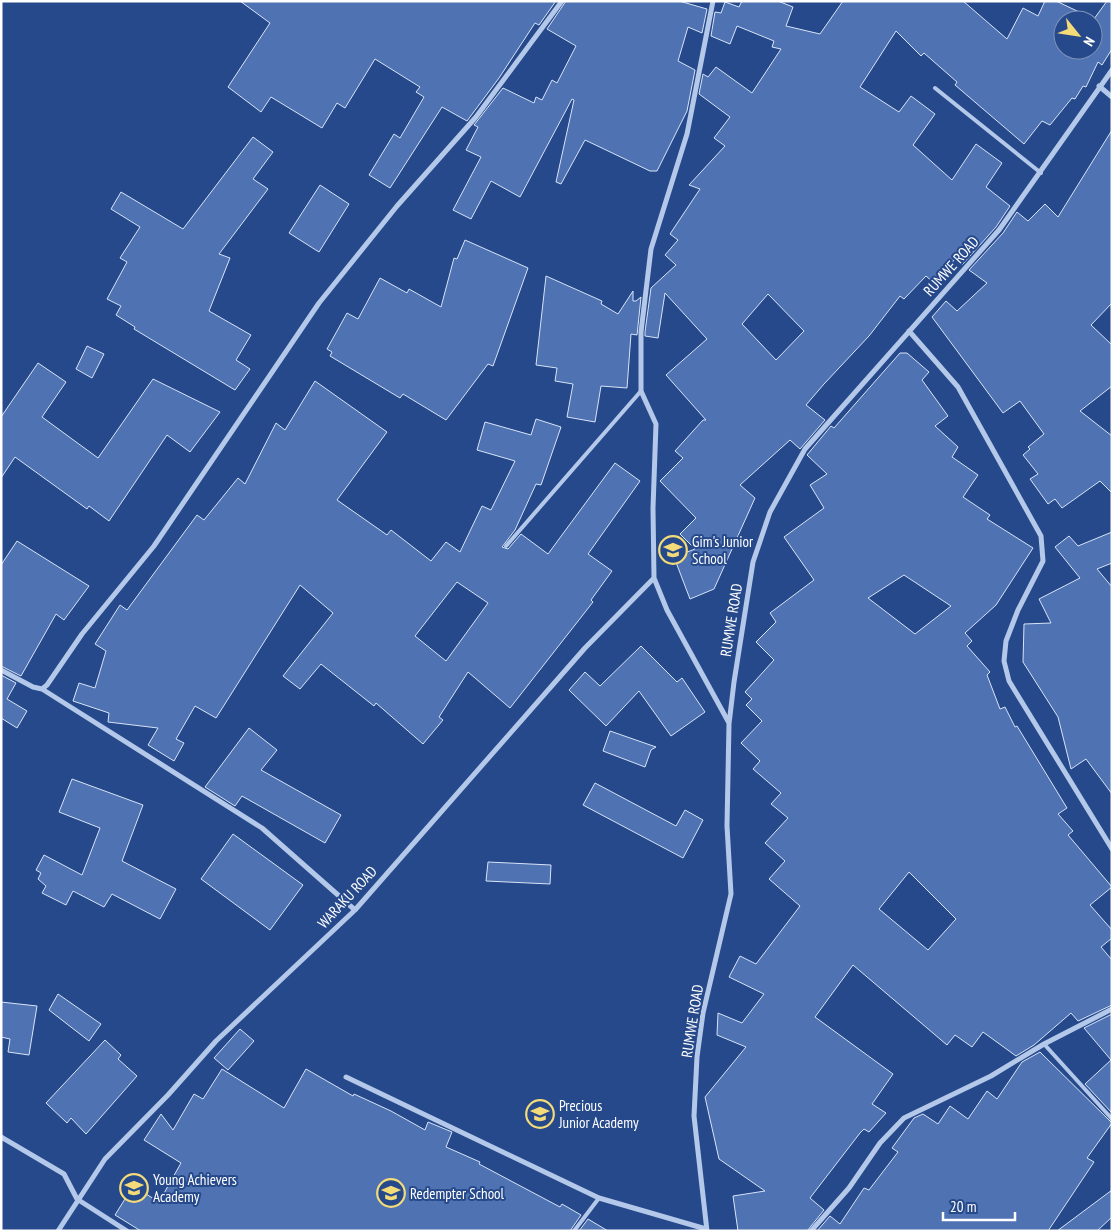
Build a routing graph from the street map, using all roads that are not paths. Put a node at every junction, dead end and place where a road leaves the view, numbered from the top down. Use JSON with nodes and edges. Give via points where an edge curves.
{"nodes":[{"id":1,"x":562,"y":1,"type":"edge"},
{"id":2,"x":713,"y":1,"type":"edge"},
{"id":3,"x":1112,"y":70,"type":"edge"},
{"id":4,"x":1099,"y":86,"type":"junction"},
{"id":5,"x":934,"y":88,"type":"dead end"},
{"id":6,"x":1112,"y":97,"type":"edge"},
{"id":7,"x":1041,"y":173,"type":"junction"},
{"id":8,"x":909,"y":331,"type":"junction"},
{"id":9,"x":640,"y":391,"type":"junction"},
{"id":10,"x":506,"y":546,"type":"dead end"},
{"id":11,"x":654,"y":578,"type":"junction"},
{"id":12,"x":1,"y":670,"type":"edge"},
{"id":13,"x":42,"y":689,"type":"junction"},
{"id":14,"x":730,"y":724,"type":"junction"},
{"id":15,"x":1112,"y":849,"type":"edge"},
{"id":16,"x":354,"y":910,"type":"junction"},
{"id":17,"x":1112,"y":1009,"type":"edge"},
{"id":18,"x":1044,"y":1044,"type":"junction"},
{"id":19,"x":346,"y":1077,"type":"dead end"},
{"id":20,"x":1112,"y":1118,"type":"edge"},
{"id":21,"x":1,"y":1137,"type":"edge"},
{"id":22,"x":599,"y":1198,"type":"junction"},
{"id":23,"x":77,"y":1199,"type":"junction"},
{"id":24,"x":706,"y":1230,"type":"edge"},
{"id":25,"x":58,"y":1231,"type":"edge"},
{"id":26,"x":127,"y":1231,"type":"edge"},
{"id":27,"x":574,"y":1231,"type":"edge"},
{"id":28,"x":811,"y":1231,"type":"edge"}],
"edges":[{"from":1,"to":13,"type":"street","via":[[476,116],[397,206],[319,303],[154,546]]},
{"from":2,"to":9,"type":"street","via":[[687,134],[651,249],[642,332]]},
{"from":3,"to":4,"type":"street","name":"RUMWE ROAD"},
{"from":4,"to":6,"type":"street"},
{"from":4,"to":7,"type":"street","name":"RUMWE ROAD"},
{"from":5,"to":7,"type":"lane"},
{"from":7,"to":8,"type":"street","name":"RUMWE ROAD","via":[[999,230]]},
{"from":8,"to":14,"type":"street","name":"RUMWE ROAD","via":[[805,449],[770,512],[753,562]]},
{"from":8,"to":15,"type":"street","via":[[958,387],[1041,536],[1043,561],[1018,610],[1006,641],[1004,661],[1009,681]]},
{"from":9,"to":10,"type":"lane"},
{"from":9,"to":11,"type":"street","via":[[656,424]]},
{"from":11,"to":14,"type":"street","via":[[667,610]]},
{"from":11,"to":16,"type":"street","name":"WARAKU ROAD","via":[[585,648]]},
{"from":12,"to":13,"type":"street"},
{"from":13,"to":16,"type":"street","via":[[262,828]]},
{"from":14,"to":24,"type":"street","name":"RUMWE ROAD","via":[[727,826],[731,894],[703,1013],[694,1116]]},
{"from":16,"to":23,"type":"street","name":"WARAKU ROAD","via":[[216,1041],[105,1159]]},
{"from":17,"to":18,"type":"street"},
{"from":18,"to":20,"type":"lane"},
{"from":18,"to":28,"type":"street","via":[[991,1076],[904,1118],[880,1143],[849,1188]]},
{"from":19,"to":22,"type":"street"},
{"from":21,"to":23,"type":"street","via":[[64,1174]]},
{"from":22,"to":24,"type":"street"},
{"from":22,"to":27,"type":"lane"},
{"from":23,"to":25,"type":"street","name":"WARAKU ROAD"},
{"from":23,"to":26,"type":"street"}]}
